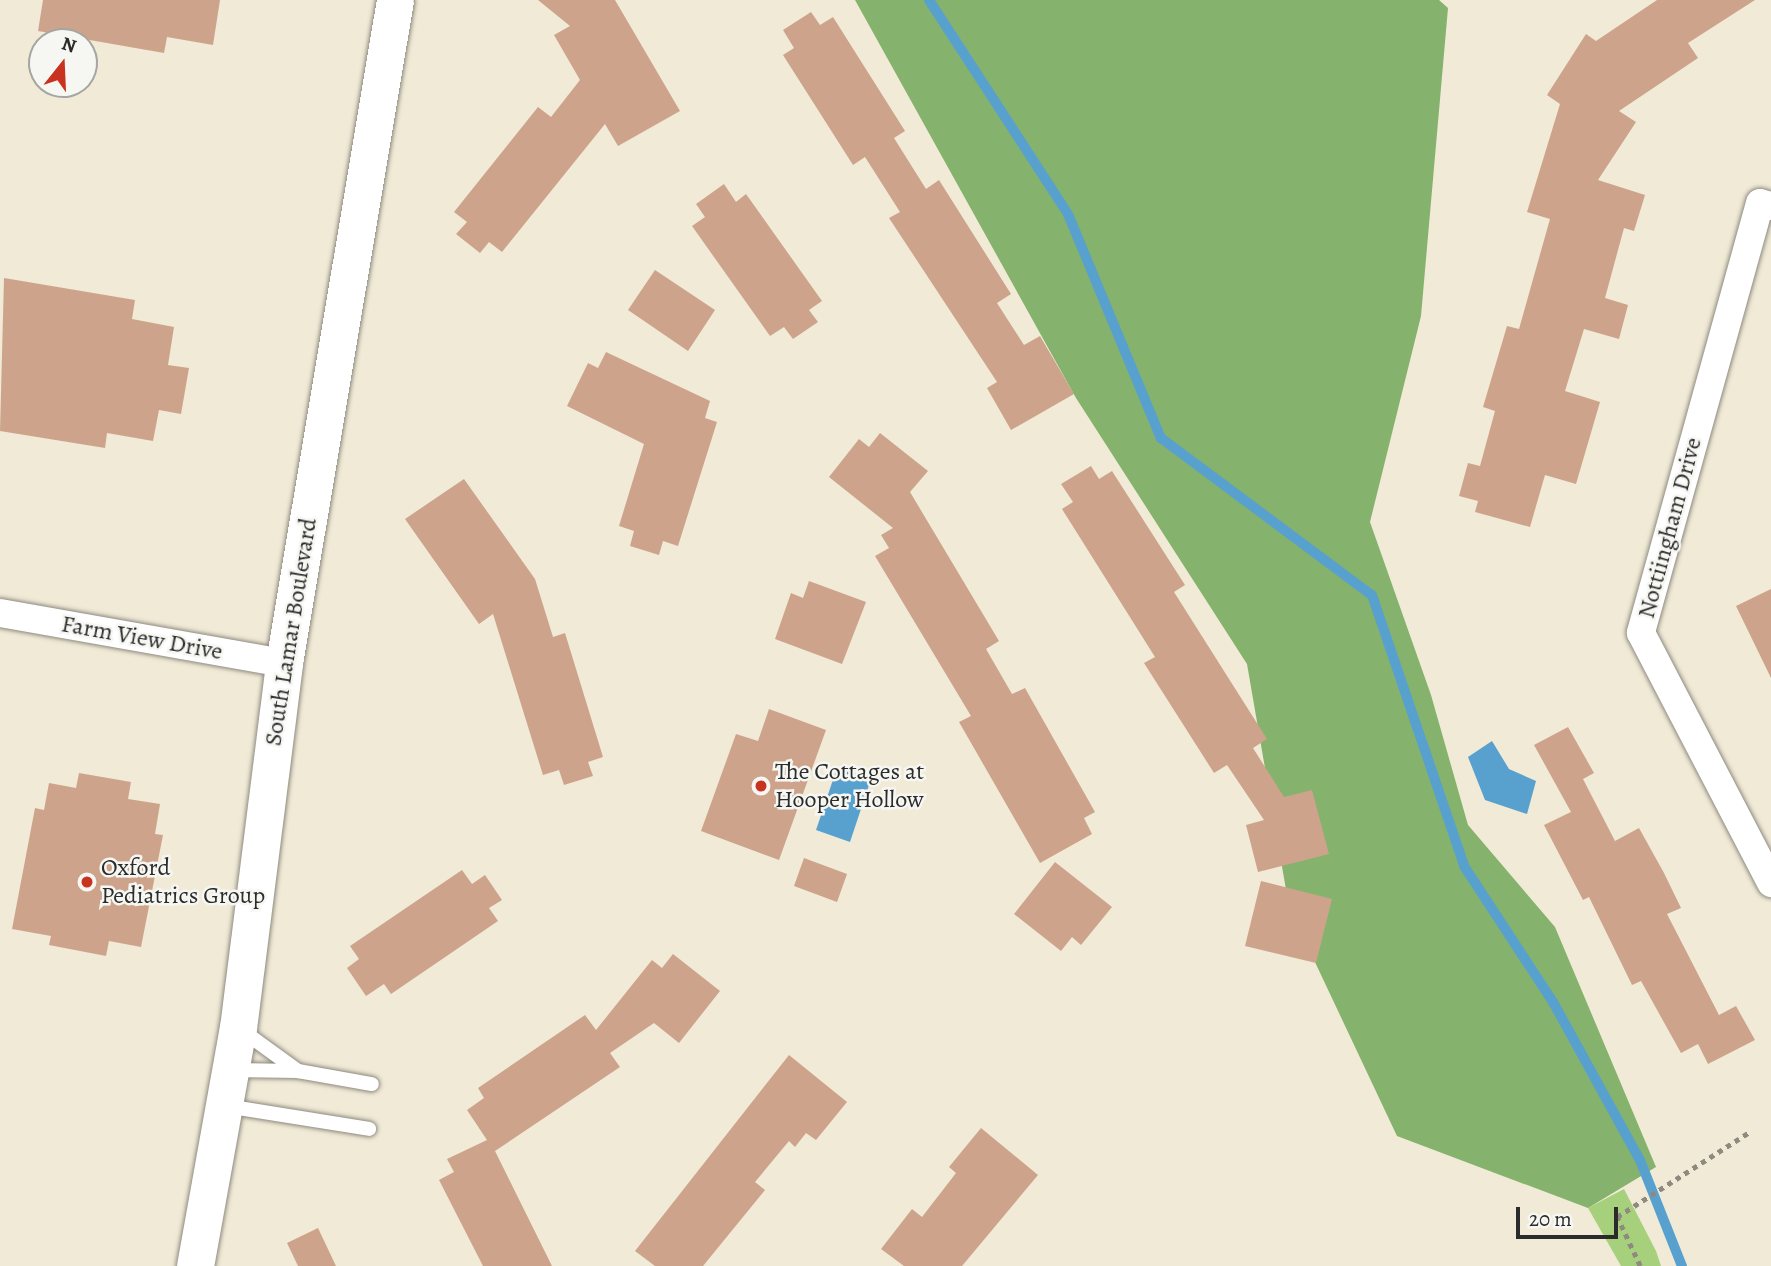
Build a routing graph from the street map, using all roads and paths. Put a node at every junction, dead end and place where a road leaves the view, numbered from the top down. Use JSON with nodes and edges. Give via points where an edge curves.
{"nodes":[{"id":1,"x":396,"y":0,"type":"edge"},
{"id":2,"x":1771,"y":205,"type":"edge"},
{"id":3,"x":0,"y":613,"type":"edge"},
{"id":4,"x":284,"y":663,"type":"junction"},
{"id":5,"x":1763,"y":846,"type":"edge"},
{"id":6,"x":1771,"y":883,"type":"edge"},
{"id":7,"x":239,"y":1028,"type":"junction"},
{"id":8,"x":230,"y":1070,"type":"junction"},
{"id":9,"x":298,"y":1071,"type":"junction"},
{"id":10,"x":372,"y":1084,"type":"dead end"},
{"id":11,"x":225,"y":1105,"type":"junction"},
{"id":12,"x":369,"y":1129,"type":"dead end"},
{"id":13,"x":1751,"y":1131,"type":"dead end"},
{"id":14,"x":195,"y":1266,"type":"edge"},
{"id":15,"x":1640,"y":1266,"type":"edge"}],
"edges":[{"from":1,"to":4,"type":"street","name":"South Lamar Boulevard"},
{"from":2,"to":5,"type":"street","name":"Nottiingham Drive","via":[[1760,203],[1641,633]]},
{"from":3,"to":4,"type":"street","name":"Farm View Drive"},
{"from":4,"to":7,"type":"street","name":"South Lamar Boulevard"},
{"from":5,"to":6,"type":"street","name":"Nottiingham Drive"},
{"from":7,"to":8,"type":"street","name":"South Lamar Boulevard"},
{"from":7,"to":9,"type":"lane"},
{"from":8,"to":9,"type":"lane"},
{"from":8,"to":11,"type":"street","name":"South Lamar Boulevard"},
{"from":9,"to":10,"type":"lane"},
{"from":11,"to":12,"type":"lane"},
{"from":11,"to":14,"type":"street","name":"South Lamar Boulevard"},
{"from":13,"to":15,"type":"path","via":[[1617,1217]]}]}
